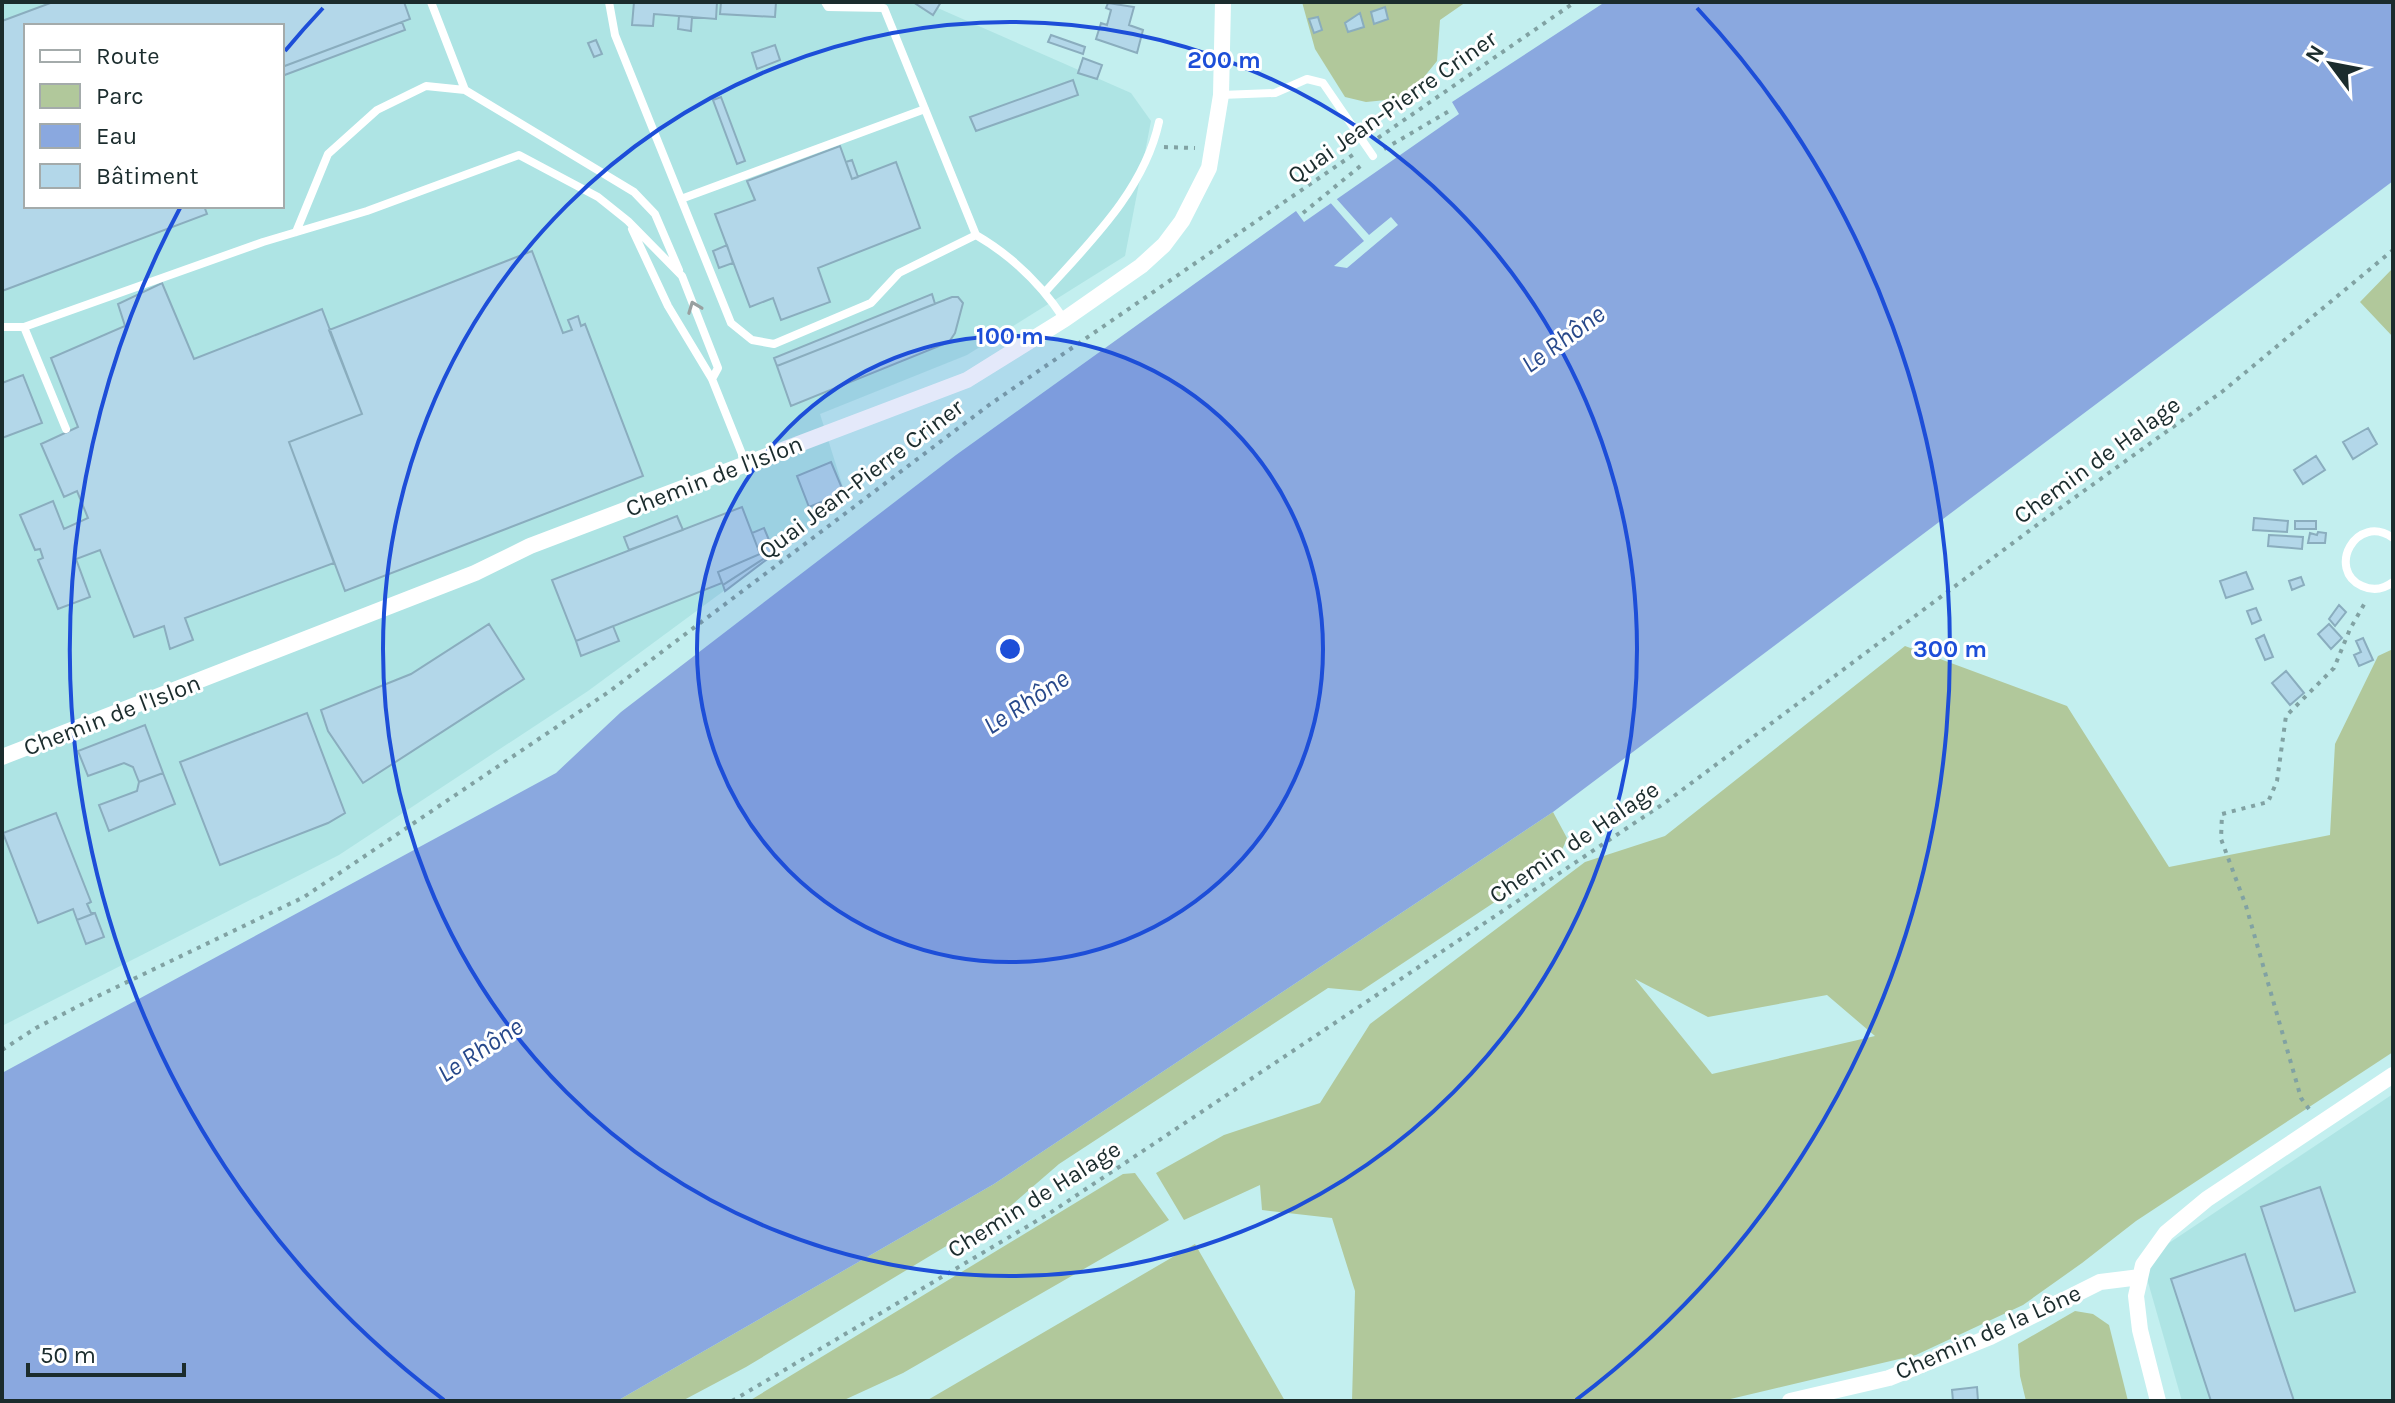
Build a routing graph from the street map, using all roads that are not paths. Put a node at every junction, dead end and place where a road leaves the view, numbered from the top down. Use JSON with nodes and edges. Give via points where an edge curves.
{"nodes":[{"id":1,"x":431,"y":2,"type":"edge"},
{"id":2,"x":609,"y":2,"type":"edge"},
{"id":3,"x":825,"y":2,"type":"edge"},
{"id":4,"x":1223,"y":2,"type":"edge"},
{"id":5,"x":465,"y":90,"type":"junction"},
{"id":6,"x":1221,"y":95,"type":"junction"},
{"id":7,"x":925,"y":109,"type":"junction"},
{"id":8,"x":1159,"y":122,"type":"dead end"},
{"id":9,"x":1373,"y":156,"type":"road end"},
{"id":10,"x":681,"y":199,"type":"junction"},
{"id":11,"x":628,"y":221,"type":"junction"},
{"id":12,"x":296,"y":232,"type":"junction"},
{"id":13,"x":976,"y":235,"type":"junction"},
{"id":14,"x":682,"y":276,"type":"junction"},
{"id":15,"x":1046,"y":291,"type":"junction"},
{"id":16,"x":1065,"y":319,"type":"junction"},
{"id":17,"x":2,"y":327,"type":"edge"},
{"id":18,"x":24,"y":327,"type":"junction"},
{"id":19,"x":712,"y":379,"type":"junction"},
{"id":20,"x":66,"y":429,"type":"dead end"},
{"id":21,"x":746,"y":464,"type":"junction"},
{"id":22,"x":2393,"y":538,"type":"edge"},
{"id":23,"x":2393,"y":582,"type":"edge"},
{"id":24,"x":2,"y":757,"type":"edge"},
{"id":25,"x":2393,"y":1075,"type":"edge"},
{"id":26,"x":2140,"y":1277,"type":"junction"},
{"id":27,"x":1790,"y":1401,"type":"edge"},
{"id":28,"x":2158,"y":1401,"type":"edge"}],
"edges":[{"from":1,"to":5,"type":"lane"},
{"from":2,"to":10,"type":"lane","via":[[615,35]]},
{"from":3,"to":7,"type":"lane","via":[[828,7],[884,8]]},
{"from":4,"to":6,"type":"street","name":"Chemin de l'Islon"},
{"from":5,"to":12,"type":"lane","via":[[426,86],[377,110],[328,154]]},
{"from":5,"to":14,"type":"lane","via":[[634,192],[655,214]]},
{"from":6,"to":9,"type":"lane","via":[[1275,93],[1307,79],[1323,83]]},
{"from":6,"to":16,"type":"street","name":"Chemin de l'Islon","via":[[1209,168],[1182,221],[1141,266]]},
{"from":7,"to":10,"type":"lane"},
{"from":7,"to":13,"type":"lane"},
{"from":8,"to":15,"type":"lane","via":[[1153,148],[1114,215]]},
{"from":10,"to":13,"type":"lane","via":[[731,323],[752,340],[774,344],[871,303],[899,273]]},
{"from":11,"to":12,"type":"lane","via":[[598,197],[519,155]]},
{"from":11,"to":14,"type":"lane"},
{"from":11,"to":19,"type":"lane","via":[[668,306]]},
{"from":12,"to":18,"type":"lane"},
{"from":13,"to":15,"type":"lane"},
{"from":19,"to":14,"type":"lane","one_way":true,"via":[[718,368]]},
{"from":15,"to":16,"type":"lane"},
{"from":16,"to":21,"type":"street","name":"Chemin de l'Islon","via":[[967,380]]},
{"from":17,"to":18,"type":"lane"},
{"from":18,"to":20,"type":"lane"},
{"from":19,"to":21,"type":"lane"},
{"from":21,"to":24,"type":"street","name":"Chemin de l'Islon"},
{"from":22,"to":23,"type":"lane","via":[[2366,533],[2351,543],[2345,559],[2349,575],[2368,589]]},
{"from":25,"to":26,"type":"street","via":[[2207,1199],[2166,1233]]},
{"from":26,"to":27,"type":"street","name":"Chemin de la Lône","via":[[2100,1282],[1990,1337],[1889,1378]]},
{"from":26,"to":28,"type":"street","via":[[2140,1330]]}]}
